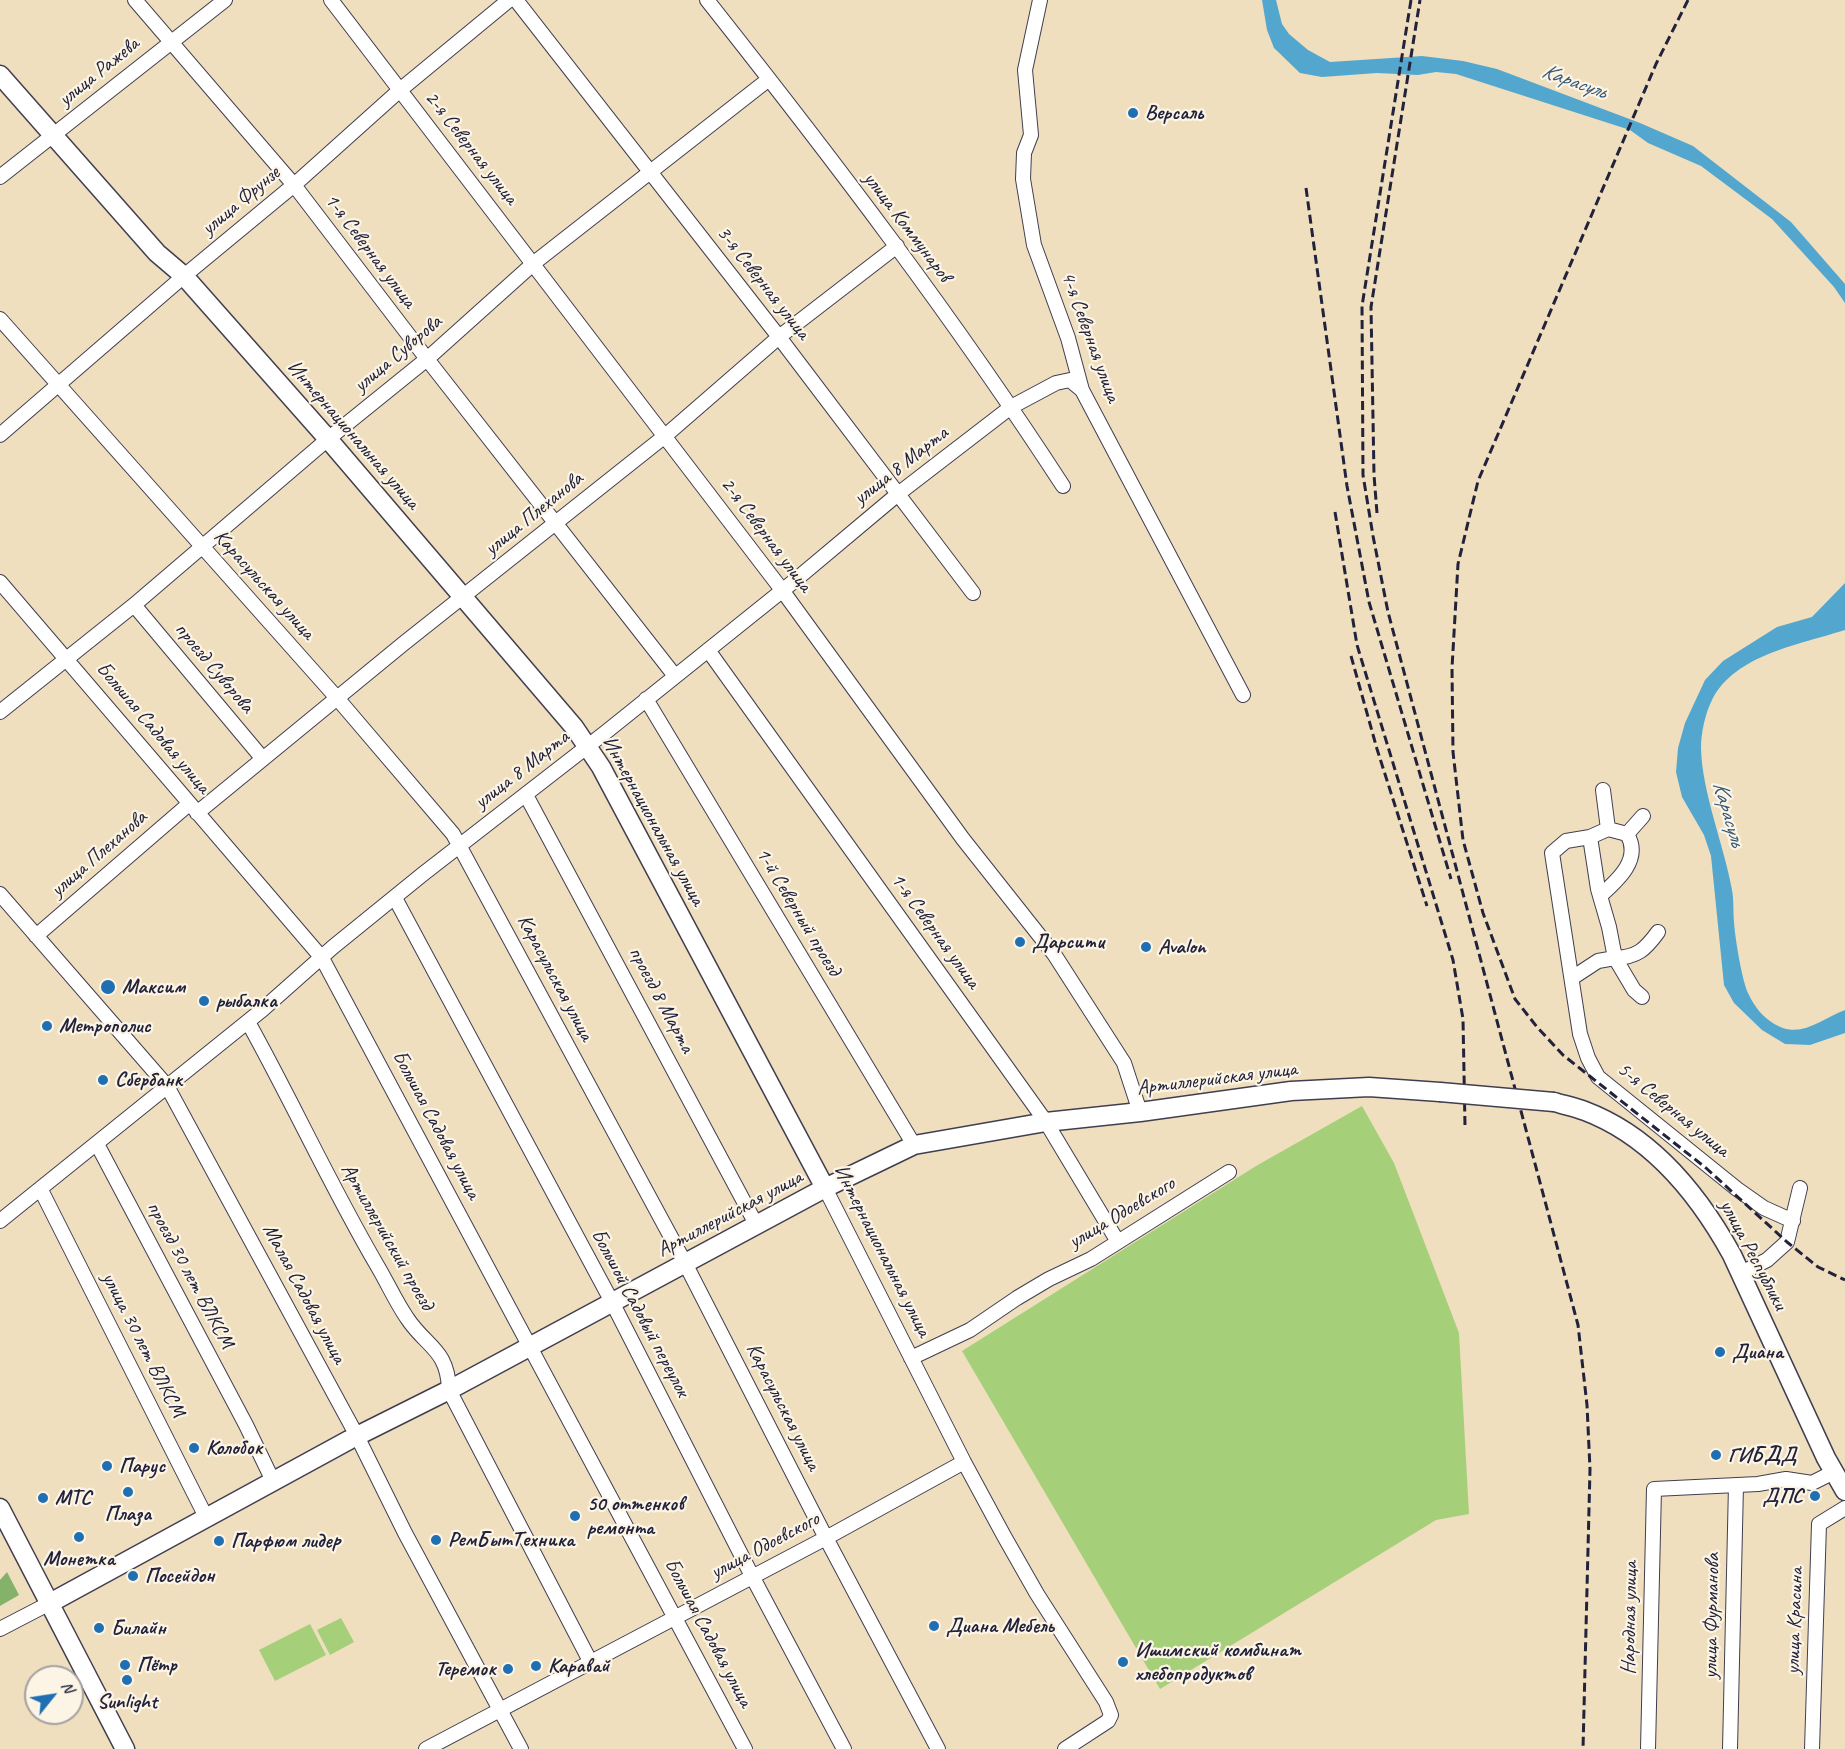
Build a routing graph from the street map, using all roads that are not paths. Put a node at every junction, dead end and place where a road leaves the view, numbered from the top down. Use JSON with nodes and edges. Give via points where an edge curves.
{"nodes":[{"id":1,"x":135,"y":0,"type":"edge"},
{"id":2,"x":225,"y":0,"type":"edge"},
{"id":3,"x":331,"y":0,"type":"edge"},
{"id":4,"x":509,"y":0,"type":"edge"},
{"id":5,"x":516,"y":0,"type":"edge"},
{"id":6,"x":707,"y":0,"type":"edge"},
{"id":7,"x":1040,"y":0,"type":"edge"},
{"id":8,"x":170,"y":42,"type":"junction"},
{"id":9,"x":0,"y":75,"type":"edge"},
{"id":10,"x":769,"y":79,"type":"junction"},
{"id":11,"x":400,"y":90,"type":"junction"},
{"id":12,"x":53,"y":136,"type":"junction"},
{"id":13,"x":649,"y":172,"type":"junction"},
{"id":14,"x":0,"y":177,"type":"edge"},
{"id":15,"x":294,"y":185,"type":"junction"},
{"id":16,"x":897,"y":246,"type":"junction"},
{"id":17,"x":534,"y":263,"type":"junction"},
{"id":18,"x":184,"y":276,"type":"junction"},
{"id":19,"x":0,"y":319,"type":"edge"},
{"id":20,"x":779,"y":337,"type":"junction"},
{"id":21,"x":427,"y":359,"type":"junction"},
{"id":22,"x":1073,"y":373,"type":"junction"},
{"id":23,"x":58,"y":386,"type":"junction"},
{"id":24,"x":1011,"y":406,"type":"junction"},
{"id":25,"x":0,"y":435,"type":"edge"},
{"id":26,"x":665,"y":436,"type":"junction"},
{"id":27,"x":328,"y":439,"type":"junction"},
{"id":28,"x":1063,"y":486,"type":"dead end"},
{"id":29,"x":898,"y":494,"type":"junction"},
{"id":30,"x":556,"y":523,"type":"junction"},
{"id":31,"x":201,"y":547,"type":"junction"},
{"id":32,"x":0,"y":582,"type":"edge"},
{"id":33,"x":782,"y":590,"type":"junction"},
{"id":34,"x":973,"y":593,"type":"dead end"},
{"id":35,"x":464,"y":598,"type":"junction"},
{"id":36,"x":134,"y":605,"type":"junction"},
{"id":37,"x":708,"y":650,"type":"junction"},
{"id":38,"x":66,"y":659,"type":"junction"},
{"id":39,"x":675,"y":676,"type":"junction"},
{"id":40,"x":1243,"y":695,"type":"dead end"},
{"id":41,"x":337,"y":698,"type":"junction"},
{"id":42,"x":646,"y":699,"type":"junction"},
{"id":43,"x":0,"y":712,"type":"edge"},
{"id":44,"x":587,"y":746,"type":"junction"},
{"id":45,"x":263,"y":759,"type":"junction"},
{"id":46,"x":1603,"y":790,"type":"dead end"},
{"id":47,"x":526,"y":795,"type":"junction"},
{"id":48,"x":193,"y":808,"type":"junction"},
{"id":49,"x":1643,"y":816,"type":"dead end"},
{"id":50,"x":1608,"y":829,"type":"junction"},
{"id":51,"x":1627,"y":834,"type":"junction"},
{"id":52,"x":1590,"y":837,"type":"junction"},
{"id":53,"x":459,"y":845,"type":"junction"},
{"id":54,"x":0,"y":894,"type":"edge"},
{"id":55,"x":1600,"y":896,"type":"junction"},
{"id":56,"x":395,"y":898,"type":"junction"},
{"id":57,"x":1658,"y":932,"type":"dead end"},
{"id":58,"x":36,"y":936,"type":"junction"},
{"id":59,"x":322,"y":958,"type":"junction"},
{"id":60,"x":1615,"y":958,"type":"junction"},
{"id":61,"x":1572,"y":978,"type":"junction"},
{"id":62,"x":1642,"y":997,"type":"dead end"},
{"id":63,"x":248,"y":1022,"type":"junction"},
{"id":64,"x":167,"y":1086,"type":"junction"},
{"id":65,"x":1554,"y":1102,"type":"joint"},
{"id":66,"x":1140,"y":1112,"type":"junction"},
{"id":67,"x":1046,"y":1122,"type":"junction"},
{"id":68,"x":98,"y":1144,"type":"junction"},
{"id":69,"x":914,"y":1145,"type":"junction"},
{"id":70,"x":1229,"y":1172,"type":"dead end"},
{"id":71,"x":825,"y":1188,"type":"junction"},
{"id":72,"x":1800,"y":1188,"type":"dead end"},
{"id":73,"x":41,"y":1190,"type":"junction"},
{"id":74,"x":0,"y":1221,"type":"edge"},
{"id":75,"x":1793,"y":1221,"type":"junction"},
{"id":76,"x":757,"y":1226,"type":"junction"},
{"id":77,"x":1118,"y":1242,"type":"junction"},
{"id":78,"x":685,"y":1263,"type":"junction"},
{"id":79,"x":1741,"y":1274,"type":"junction"},
{"id":80,"x":612,"y":1302,"type":"junction"},
{"id":81,"x":531,"y":1346,"type":"junction"},
{"id":82,"x":911,"y":1358,"type":"junction"},
{"id":83,"x":449,"y":1390,"type":"junction"},
{"id":84,"x":357,"y":1436,"type":"junction"},
{"id":85,"x":964,"y":1462,"type":"junction"},
{"id":86,"x":1834,"y":1472,"type":"junction"},
{"id":87,"x":273,"y":1481,"type":"junction"},
{"id":88,"x":1736,"y":1485,"type":"junction"},
{"id":89,"x":1845,"y":1491,"type":"edge"},
{"id":90,"x":0,"y":1508,"type":"edge"},
{"id":91,"x":1845,"y":1508,"type":"edge"},
{"id":92,"x":207,"y":1519,"type":"junction"},
{"id":93,"x":826,"y":1538,"type":"junction"},
{"id":94,"x":752,"y":1576,"type":"junction"},
{"id":95,"x":50,"y":1603,"type":"junction"},
{"id":96,"x":675,"y":1616,"type":"junction"},
{"id":97,"x":0,"y":1629,"type":"edge"},
{"id":98,"x":590,"y":1661,"type":"junction"},
{"id":99,"x":500,"y":1709,"type":"junction"},
{"id":100,"x":125,"y":1749,"type":"edge"},
{"id":101,"x":426,"y":1749,"type":"edge"},
{"id":102,"x":521,"y":1749,"type":"edge"},
{"id":103,"x":746,"y":1749,"type":"edge"},
{"id":104,"x":844,"y":1749,"type":"edge"},
{"id":105,"x":938,"y":1749,"type":"edge"},
{"id":106,"x":1065,"y":1749,"type":"edge"},
{"id":107,"x":1648,"y":1749,"type":"edge"},
{"id":108,"x":1730,"y":1749,"type":"edge"},
{"id":109,"x":1812,"y":1749,"type":"edge"}],
"edges":[{"from":1,"to":8,"type":"street","name":"1-я Северная улица"},
{"from":2,"to":8,"type":"street","name":"улица Ражева"},
{"from":3,"to":11,"type":"street","name":"2-я Северная улица"},
{"from":4,"to":11,"type":"street","name":"улица Фрунзе"},
{"from":5,"to":13,"type":"street","name":"3-я Северная улица"},
{"from":6,"to":10,"type":"street","name":"улица Коммунаров"},
{"from":7,"to":22,"type":"street","name":"4-я Северная улица","via":[[1025,70],[1031,135],[1024,153],[1023,179],[1034,245],[1068,338]]},
{"from":8,"to":12,"type":"street","name":"улица Ражева"},
{"from":8,"to":15,"type":"street","name":"1-я Северная улица"},
{"from":9,"to":12,"type":"main road","name":"Интернациональная улица"},
{"from":10,"to":13,"type":"street","name":"улица Суворова"},
{"from":10,"to":16,"type":"street","name":"улица Коммунаров"},
{"from":11,"to":15,"type":"street","name":"улица Фрунзе"},
{"from":11,"to":17,"type":"street","name":"2-я Северная улица"},
{"from":12,"to":14,"type":"street","name":"улица Ражева"},
{"from":12,"to":18,"type":"main road","name":"Интернациональная улица","via":[[157,253]]},
{"from":13,"to":17,"type":"street","name":"улица Суворова"},
{"from":13,"to":20,"type":"street","name":"3-я Северная улица"},
{"from":15,"to":18,"type":"street","name":"улица Фрунзе"},
{"from":15,"to":21,"type":"street","name":"1-я Северная улица"},
{"from":16,"to":20,"type":"street","name":"улица Плеханова"},
{"from":16,"to":24,"type":"street","name":"улица Коммунаров"},
{"from":17,"to":21,"type":"street","name":"улица Суворова"},
{"from":17,"to":26,"type":"street","name":"2-я Северная улица"},
{"from":18,"to":23,"type":"street","name":"улица Фрунзе"},
{"from":18,"to":27,"type":"main road","name":"Интернациональная улица"},
{"from":19,"to":23,"type":"street","name":"Карасульская улица"},
{"from":20,"to":26,"type":"street","name":"улица Плеханова"},
{"from":20,"to":29,"type":"street","name":"3-я Северная улица"},
{"from":21,"to":27,"type":"street","name":"улица Суворова"},
{"from":21,"to":30,"type":"street","name":"1-я Северная улица"},
{"from":22,"to":24,"type":"street","name":"улица 8 Марта"},
{"from":22,"to":40,"type":"street","name":"4-я Северная улица"},
{"from":23,"to":25,"type":"street","name":"улица Фрунзе"},
{"from":23,"to":31,"type":"street","name":"Карасульская улица"},
{"from":24,"to":28,"type":"street","name":"улица Коммунаров"},
{"from":24,"to":29,"type":"street","name":"улица 8 Марта"},
{"from":26,"to":30,"type":"street","name":"улица Плеханова"},
{"from":26,"to":33,"type":"street","name":"2-я Северная улица"},
{"from":27,"to":31,"type":"street","name":"улица Суворова"},
{"from":27,"to":35,"type":"main road","name":"Интернациональная улица"},
{"from":29,"to":33,"type":"street","name":"улица 8 Марта"},
{"from":29,"to":34,"type":"street","name":"3-я Северная улица"},
{"from":30,"to":35,"type":"street","name":"улица Плеханова"},
{"from":30,"to":39,"type":"street","name":"1-я Северная улица"},
{"from":31,"to":36,"type":"street","name":"улица Суворова"},
{"from":31,"to":41,"type":"street","name":"Карасульская улица"},
{"from":32,"to":38,"type":"street","name":"Большая Садовая улица"},
{"from":33,"to":37,"type":"street","name":"улица 8 Марта"},
{"from":33,"to":66,"type":"street","name":"2-я Северная улица","via":[[963,839],[1054,954],[1124,1063]]},
{"from":35,"to":41,"type":"street","name":"улица Плеханова"},
{"from":35,"to":44,"type":"main road","name":"Интернациональная улица"},
{"from":36,"to":38,"type":"street","name":"улица Суворова"},
{"from":36,"to":45,"type":"street","name":"проезд Суворова"},
{"from":37,"to":39,"type":"street","name":"улица 8 Марта"},
{"from":37,"to":67,"type":"street","name":"1-я Северная улица"},
{"from":38,"to":43,"type":"street","name":"улица Суворова"},
{"from":38,"to":48,"type":"street","name":"Большая Садовая улица"},
{"from":39,"to":42,"type":"street","name":"улица 8 Марта"},
{"from":41,"to":45,"type":"street","name":"улица Плеханова"},
{"from":41,"to":53,"type":"street","name":"Карасульская улица"},
{"from":42,"to":44,"type":"street","name":"улица 8 Марта"},
{"from":42,"to":69,"type":"street","name":"1-й Северный проезд"},
{"from":44,"to":47,"type":"street","name":"улица 8 Марта"},
{"from":44,"to":71,"type":"main road","name":"Интернациональная улица"},
{"from":45,"to":48,"type":"street","name":"улица Плеханова"},
{"from":46,"to":50,"type":"street"},
{"from":47,"to":53,"type":"street","name":"улица 8 Марта"},
{"from":47,"to":76,"type":"street","name":"проезд 8 Марта"},
{"from":48,"to":58,"type":"street","name":"улица Плеханова"},
{"from":48,"to":59,"type":"street","name":"Большая Садовая улица"},
{"from":49,"to":51,"type":"street"},
{"from":50,"to":51,"type":"street"},
{"from":50,"to":52,"type":"street"},
{"from":51,"to":55,"type":"street","via":[[1632,843],[1624,872]]},
{"from":52,"to":55,"type":"street"},
{"from":52,"to":61,"type":"street","name":"5-я Северная улица","via":[[1566,841],[1552,854]]},
{"from":53,"to":56,"type":"street","name":"улица 8 Марта"},
{"from":53,"to":78,"type":"street","name":"Карасульская улица"},
{"from":54,"to":58,"type":"street","name":"Малая Садовая улица"},
{"from":55,"to":60,"type":"street"},
{"from":56,"to":59,"type":"street","name":"улица 8 Марта"},
{"from":56,"to":80,"type":"street","name":"Большой Садовый переулок"},
{"from":57,"to":60,"type":"street","via":[[1648,946],[1632,957]]},
{"from":58,"to":64,"type":"street","name":"Малая Садовая улица"},
{"from":59,"to":63,"type":"street","name":"улица 8 Марта"},
{"from":59,"to":81,"type":"street","name":"Большая Садовая улица"},
{"from":60,"to":61,"type":"street","via":[[1598,961]]},
{"from":60,"to":62,"type":"street"},
{"from":61,"to":75,"type":"street","name":"5-я Северная улица","via":[[1580,1034],[1598,1077],[1737,1189],[1764,1208]]},
{"from":63,"to":64,"type":"street","name":"улица 8 Марта"},
{"from":63,"to":83,"type":"street","name":"Артиллерийский проезд","via":[[350,1220],[408,1319],[435,1348],[449,1373]]},
{"from":64,"to":68,"type":"street","name":"улица 8 Марта"},
{"from":64,"to":84,"type":"street","name":"Малая Садовая улица"},
{"from":65,"to":66,"type":"main road","name":"Артиллерийская улица","bridge":true,"via":[[1369,1087],[1291,1091]]},
{"from":65,"to":79,"type":"main road","name":"улица Республики","via":[[1612,1124],[1662,1162],[1700,1202]]},
{"from":66,"to":67,"type":"main road","name":"Артиллерийская улица"},
{"from":67,"to":69,"type":"main road","name":"Артиллерийская улица"},
{"from":67,"to":77,"type":"street","name":"1-я Северная улица"},
{"from":68,"to":73,"type":"street","name":"улица 8 Марта"},
{"from":68,"to":87,"type":"street","name":"проезд 30 лет ВЛКСМ"},
{"from":69,"to":71,"type":"main road","name":"Артиллерийская улица"},
{"from":70,"to":77,"type":"street","name":"улица Одоевского"},
{"from":71,"to":76,"type":"main road","name":"Артиллерийская улица"},
{"from":71,"to":82,"type":"street","name":"Интернациональная улица"},
{"from":72,"to":75,"type":"street"},
{"from":73,"to":74,"type":"street","name":"улица 8 Марта"},
{"from":73,"to":92,"type":"street","name":"улица 30 лет ВЛКСМ"},
{"from":75,"to":79,"type":"street","via":[[1787,1242],[1767,1260]]},
{"from":76,"to":78,"type":"main road","name":"Артиллерийская улица"},
{"from":77,"to":82,"type":"street","name":"улица Одоевского","via":[[1017,1298],[970,1330]]},
{"from":78,"to":80,"type":"main road","name":"Артиллерийская улица"},
{"from":78,"to":93,"type":"street","name":"Карасульская улица"},
{"from":79,"to":86,"type":"main road","name":"улица Республики"},
{"from":80,"to":81,"type":"main road","name":"Артиллерийская улица"},
{"from":80,"to":94,"type":"street","name":"Большой Садовый переулок"},
{"from":81,"to":83,"type":"main road","name":"Артиллерийская улица"},
{"from":81,"to":96,"type":"street","name":"Большая Садовая улица"},
{"from":82,"to":85,"type":"street","name":"Интернациональная улица"},
{"from":83,"to":84,"type":"main road","name":"Артиллерийская улица"},
{"from":83,"to":98,"type":"street","name":"Артиллерийский проезд"},
{"from":84,"to":87,"type":"main road","name":"Артиллерийская улица"},
{"from":84,"to":99,"type":"street","name":"Малая Садовая улица"},
{"from":85,"to":93,"type":"street","name":"улица Одоевского"},
{"from":85,"to":106,"type":"street","name":"Интернациональная улица","via":[[1037,1594],[1111,1715]]},
{"from":86,"to":88,"type":"street","via":[[1812,1483],[1786,1479]]},
{"from":86,"to":89,"type":"main road","name":"улица Республики"},
{"from":87,"to":92,"type":"main road","name":"Артиллерийская улица"},
{"from":88,"to":107,"type":"street","name":"Народная улица","via":[[1654,1489]]},
{"from":88,"to":108,"type":"street","name":"улица Фурманова"},
{"from":90,"to":95,"type":"main road"},
{"from":91,"to":109,"type":"street","name":"улица Красина","via":[[1819,1524]]},
{"from":92,"to":95,"type":"main road","name":"Артиллерийская улица"},
{"from":93,"to":94,"type":"street","name":"улица Одоевского"},
{"from":93,"to":105,"type":"street","name":"Карасульская улица"},
{"from":94,"to":96,"type":"street","name":"улица Одоевского"},
{"from":94,"to":104,"type":"street","name":"Большой Садовый переулок"},
{"from":95,"to":97,"type":"street","name":"Артиллерийская улица"},
{"from":95,"to":100,"type":"main road"},
{"from":96,"to":98,"type":"street","name":"улица Одоевского"},
{"from":96,"to":103,"type":"street","name":"Большая Садовая улица"},
{"from":98,"to":99,"type":"street","name":"улица Одоевского"},
{"from":99,"to":101,"type":"street","name":"улица Одоевского"},
{"from":99,"to":102,"type":"street","name":"Малая Садовая улица"}]}
